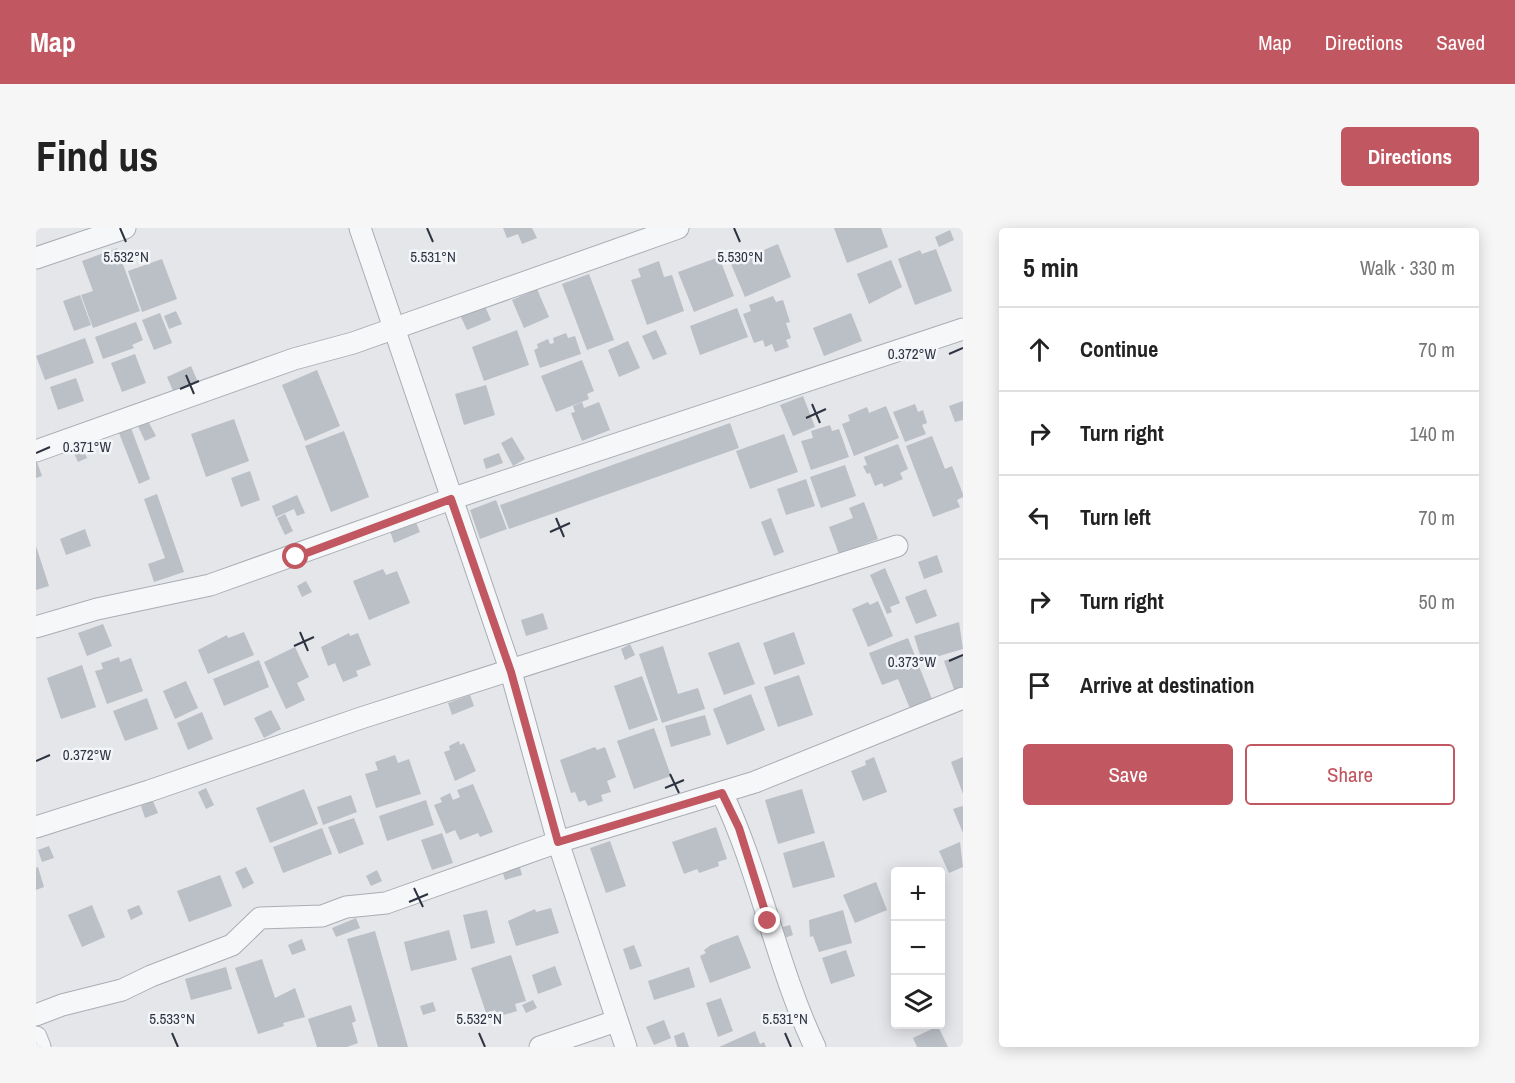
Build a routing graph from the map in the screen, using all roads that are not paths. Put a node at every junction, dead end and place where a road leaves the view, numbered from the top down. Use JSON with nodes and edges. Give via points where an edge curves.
{"nodes":[{"id":1,"x":125,"y":228,"type":"edge"},
{"id":2,"x":360,"y":228,"type":"edge"},
{"id":3,"x":678,"y":228,"type":"edge"},
{"id":4,"x":36,"y":258,"type":"edge"},
{"id":5,"x":393,"y":327,"type":"junction"},
{"id":6,"x":963,"y":329,"type":"edge"},
{"id":7,"x":36,"y":451,"type":"edge"},
{"id":8,"x":451,"y":499,"type":"junction"},
{"id":9,"x":897,"y":546,"type":"dead end"},
{"id":10,"x":36,"y":627,"type":"edge"},
{"id":11,"x":511,"y":672,"type":"junction"},
{"id":12,"x":963,"y":699,"type":"edge"},
{"id":13,"x":722,"y":793,"type":"junction"},
{"id":14,"x":36,"y":827,"type":"edge"},
{"id":15,"x":558,"y":842,"type":"junction"},
{"id":16,"x":36,"y":1015,"type":"edge"},
{"id":17,"x":616,"y":1021,"type":"junction"},
{"id":18,"x":36,"y":1036,"type":"edge"},
{"id":19,"x":40,"y":1047,"type":"edge"},
{"id":20,"x":540,"y":1047,"type":"edge"},
{"id":21,"x":626,"y":1047,"type":"edge"},
{"id":22,"x":815,"y":1047,"type":"edge"}],
"edges":[{"from":1,"to":4,"type":"street"},
{"from":2,"to":5,"type":"street"},
{"from":3,"to":5,"type":"street"},
{"from":5,"to":7,"type":"street","via":[[353,343],[294,358]]},
{"from":5,"to":8,"type":"street"},
{"from":6,"to":8,"type":"street"},
{"from":8,"to":10,"type":"street","via":[[210,585],[97,609]]},
{"from":8,"to":11,"type":"street"},
{"from":9,"to":11,"type":"street"},
{"from":11,"to":14,"type":"street"},
{"from":11,"to":15,"type":"street"},
{"from":12,"to":13,"type":"street"},
{"from":13,"to":15,"type":"street"},
{"from":13,"to":22,"type":"street","via":[[739,828],[788,982]]},
{"from":15,"to":16,"type":"street","via":[[386,903],[346,907],[322,916],[260,918],[223,949],[122,990]]},
{"from":15,"to":17,"type":"street"},
{"from":17,"to":20,"type":"street"},
{"from":17,"to":21,"type":"street"},
{"from":18,"to":19,"type":"street"}]}
